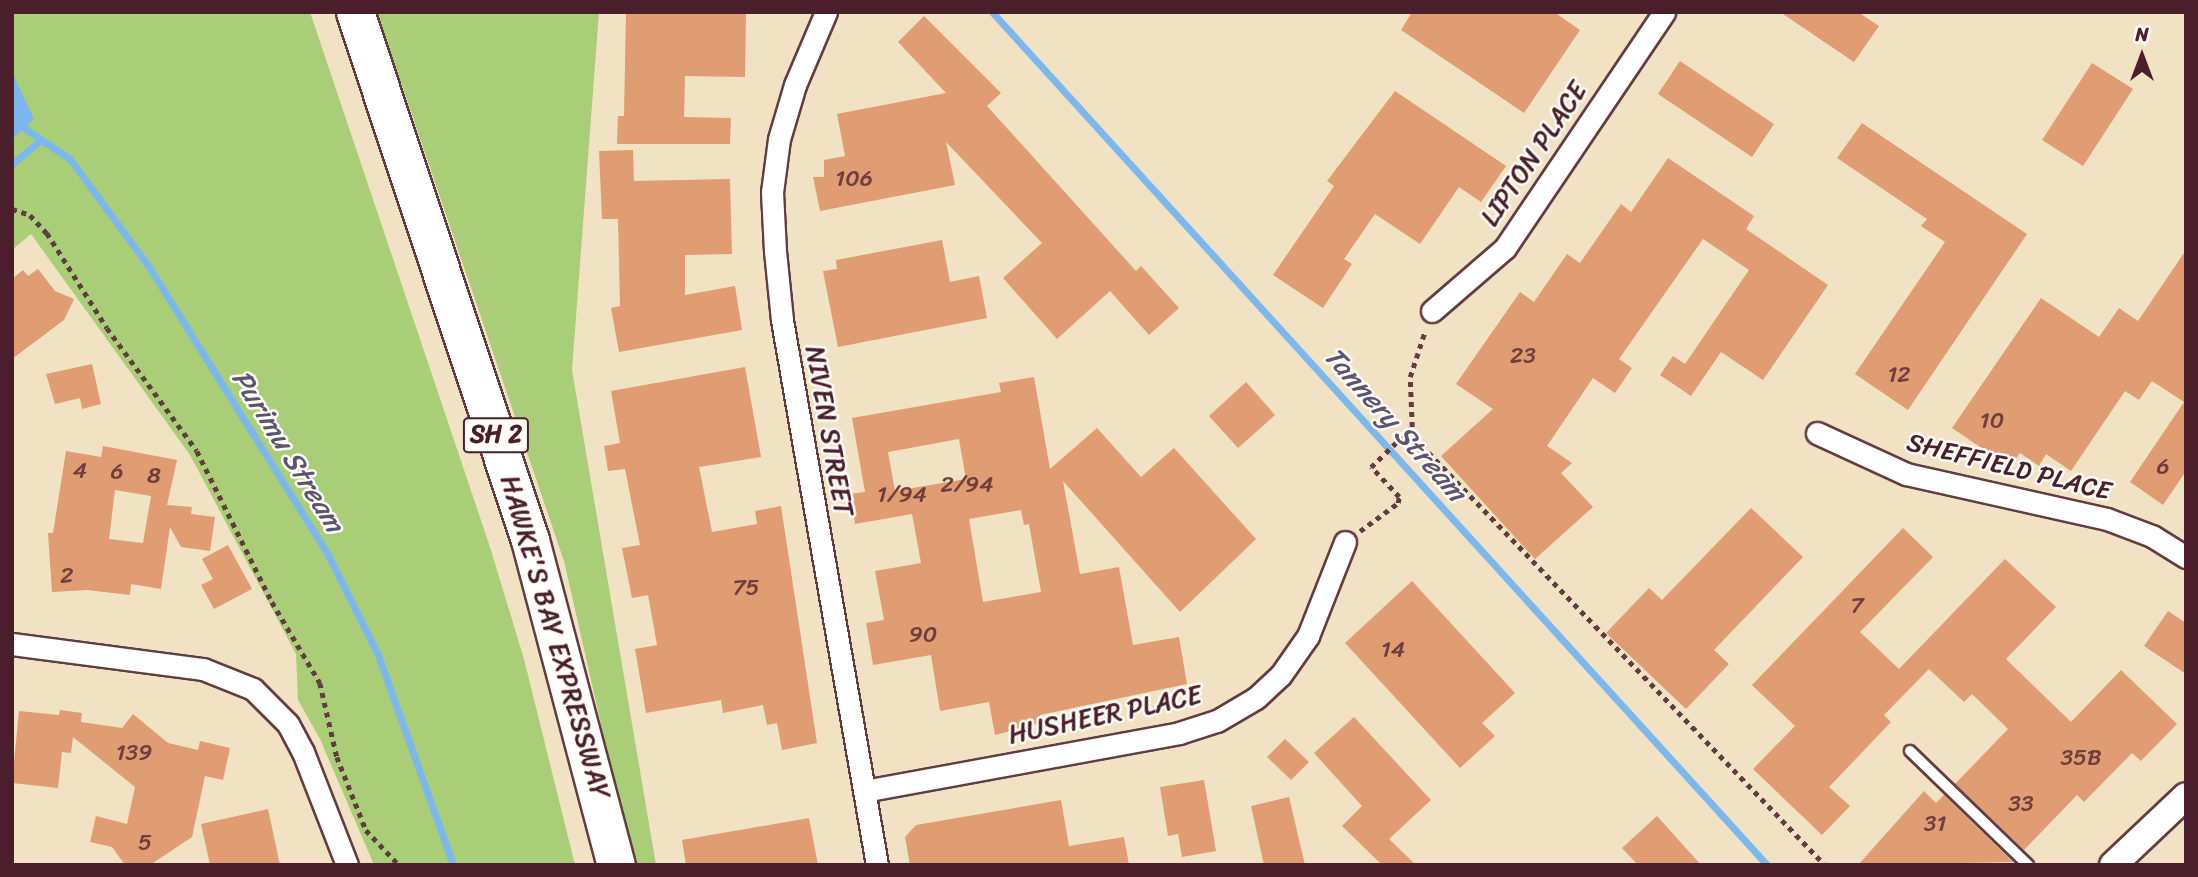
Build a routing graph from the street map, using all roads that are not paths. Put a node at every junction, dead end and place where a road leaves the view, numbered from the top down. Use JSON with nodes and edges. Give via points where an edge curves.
{"nodes":[{"id":1,"x":338,"y":12,"type":"edge"},
{"id":2,"x":355,"y":12,"type":"edge"},
{"id":3,"x":826,"y":12,"type":"edge"},
{"id":4,"x":1664,"y":12,"type":"edge"},
{"id":5,"x":1432,"y":311,"type":"road end"},
{"id":6,"x":1817,"y":433,"type":"dead end"},
{"id":7,"x":1345,"y":542,"type":"road end"},
{"id":8,"x":2186,"y":557,"type":"edge"},
{"id":9,"x":12,"y":644,"type":"edge"},
{"id":10,"x":1910,"y":751,"type":"dead end"},
{"id":11,"x":864,"y":791,"type":"junction"},
{"id":12,"x":2186,"y":796,"type":"edge"},
{"id":13,"x":2123,"y":861,"type":"edge"},
{"id":14,"x":347,"y":865,"type":"edge"},
{"id":15,"x":597,"y":865,"type":"edge"},
{"id":16,"x":616,"y":865,"type":"edge"},
{"id":17,"x":877,"y":865,"type":"edge"},
{"id":18,"x":2028,"y":865,"type":"edge"}],
"edges":[{"from":1,"to":15,"type":"highway","name":"HAWKE'S BAY EXPRESSWAY","number":"SH 2","via":[[485,460]]},
{"from":2,"to":16,"type":"highway","name":"HAWKE'S BAY EXPRESSWAY","number":"SH 2","via":[[530,540]]},
{"from":3,"to":11,"type":"street","name":"NIVEN STREET","via":[[794,85],[779,139],[773,204],[782,320]]},
{"from":4,"to":5,"type":"street","name":"LIPTON PLACE","via":[[1505,248]]},
{"from":6,"to":8,"type":"street","name":"SHEFFIELD PLACE","via":[[1906,474],[2108,519],[2152,536]]},
{"from":7,"to":11,"type":"street","name":"HUSHEER PLACE","via":[[1308,636],[1287,666],[1256,698],[1217,721],[1179,733]]},
{"from":9,"to":14,"type":"street","via":[[203,669],[253,689],[293,733]]},
{"from":10,"to":18,"type":"lane"},
{"from":11,"to":17,"type":"street","name":"NIVEN STREET"},
{"from":12,"to":13,"type":"street"}]}
